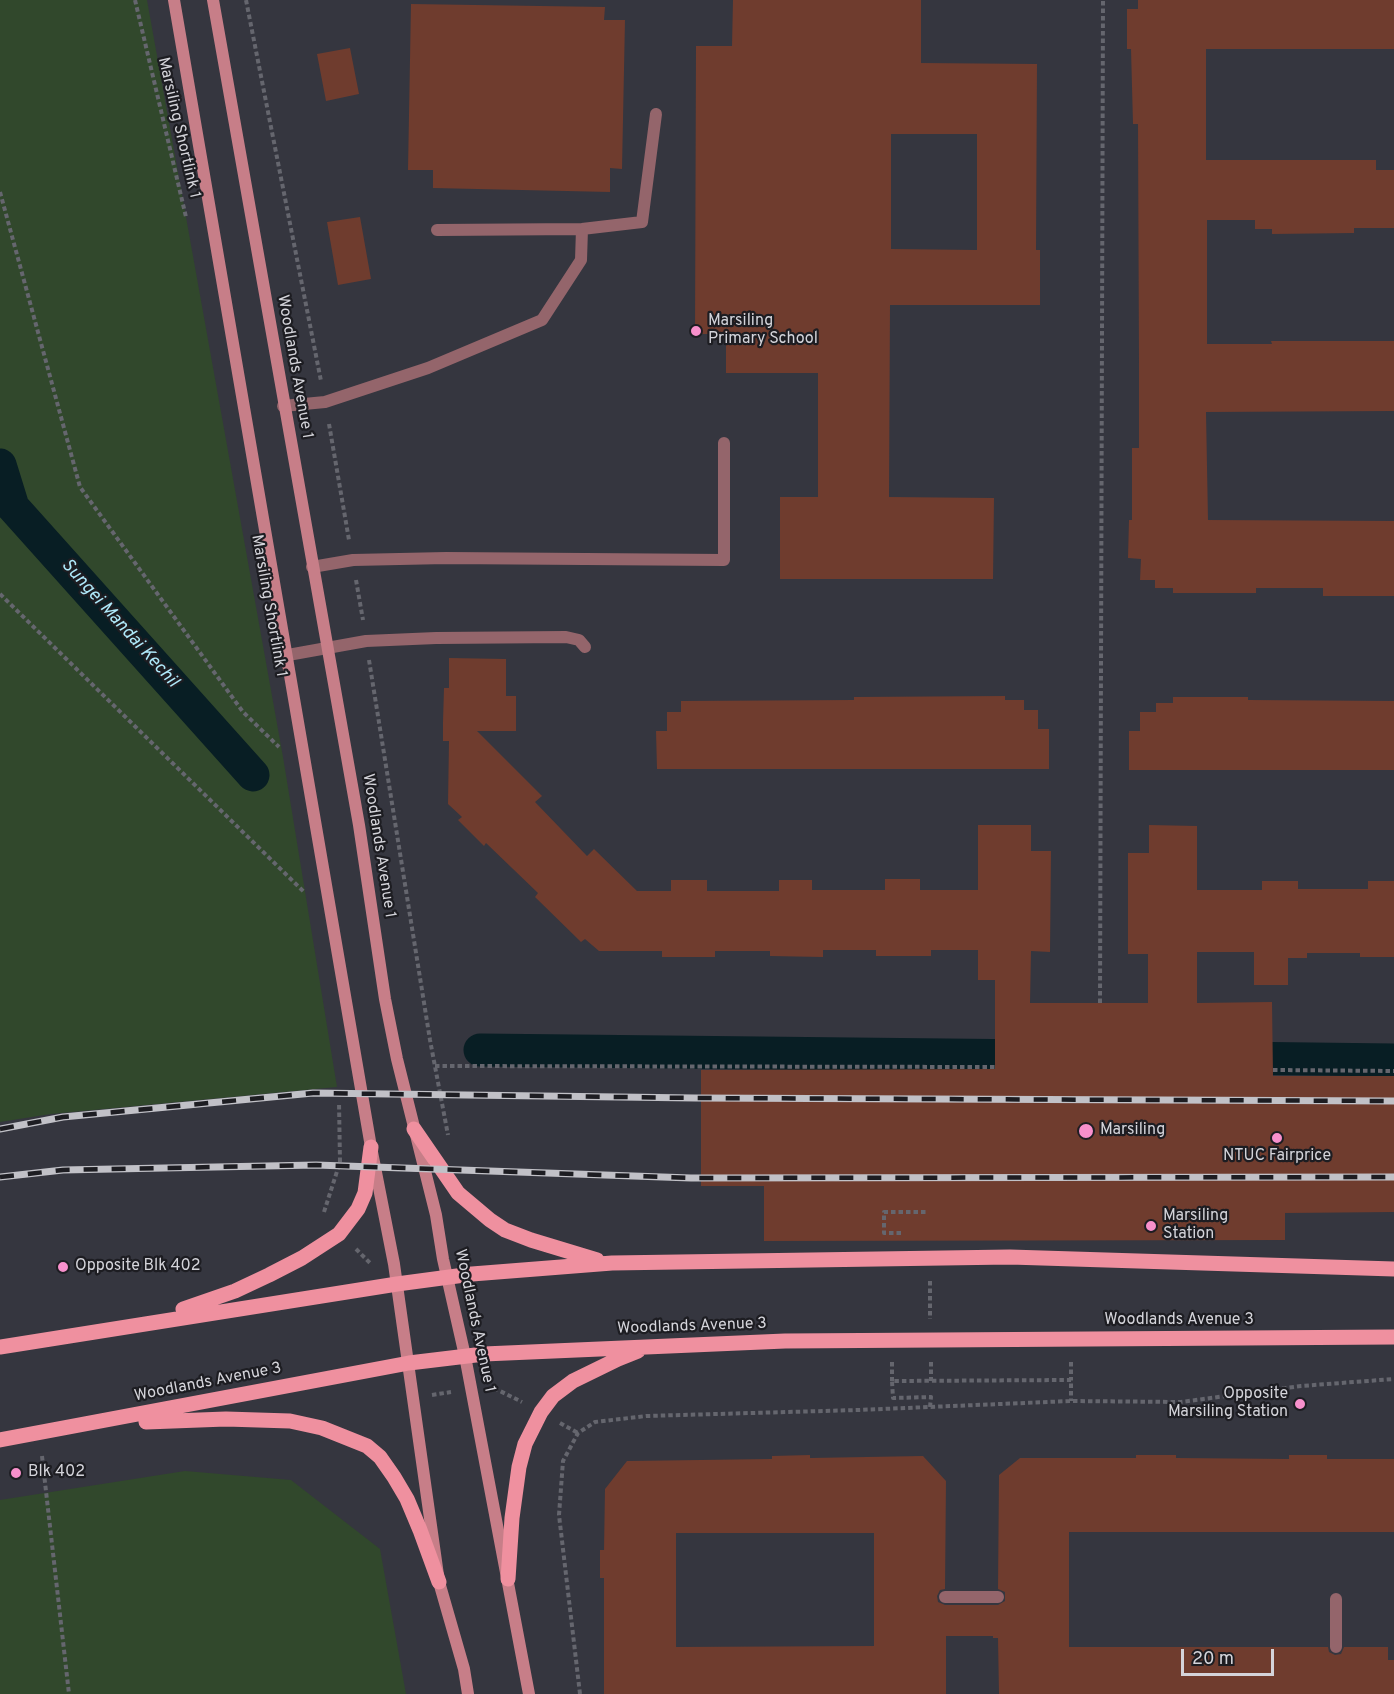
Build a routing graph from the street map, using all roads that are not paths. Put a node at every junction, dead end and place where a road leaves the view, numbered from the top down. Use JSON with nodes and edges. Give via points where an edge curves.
{"nodes":[{"id":1,"x":174,"y":0,"type":"edge"},
{"id":2,"x":213,"y":0,"type":"edge"},
{"id":3,"x":656,"y":114,"type":"dead end"},
{"id":4,"x":582,"y":229,"type":"junction"},
{"id":5,"x":437,"y":230,"type":"dead end"},
{"id":6,"x":283,"y":406,"type":"junction"},
{"id":7,"x":724,"y":443,"type":"dead end"},
{"id":8,"x":312,"y":567,"type":"junction"},
{"id":9,"x":585,"y":647,"type":"dead end"},
{"id":10,"x":326,"y":648,"type":"junction"},
{"id":11,"x":288,"y":655,"type":"junction"},
{"id":12,"x":414,"y":1129,"type":"junction"},
{"id":13,"x":371,"y":1147,"type":"junction"},
{"id":14,"x":612,"y":1263,"type":"junction"},
{"id":15,"x":1394,"y":1269,"type":"edge"},
{"id":16,"x":447,"y":1277,"type":"junction"},
{"id":17,"x":397,"y":1284,"type":"junction"},
{"id":18,"x":119,"y":1327,"type":"junction"},
{"id":19,"x":1394,"y":1338,"type":"edge"},
{"id":20,"x":0,"y":1347,"type":"edge"},
{"id":21,"x":650,"y":1347,"type":"junction"},
{"id":22,"x":465,"y":1356,"type":"junction"},
{"id":23,"x":409,"y":1363,"type":"junction"},
{"id":24,"x":90,"y":1424,"type":"junction"},
{"id":25,"x":0,"y":1440,"type":"edge"},
{"id":26,"x":508,"y":1579,"type":"junction"},
{"id":27,"x":439,"y":1582,"type":"junction"},
{"id":28,"x":945,"y":1597,"type":"dead end"},
{"id":29,"x":998,"y":1597,"type":"dead end"},
{"id":30,"x":1336,"y":1599,"type":"dead end"},
{"id":31,"x":1336,"y":1647,"type":"dead end"},
{"id":32,"x":468,"y":1694,"type":"edge"},
{"id":33,"x":529,"y":1694,"type":"edge"}],
"edges":[{"from":1,"to":11,"type":"main road"},
{"from":2,"to":6,"type":"main road","name":"Woodlands Avenue 1"},
{"from":3,"to":4,"type":"lane","via":[[642,222]]},
{"from":4,"to":5,"type":"lane"},
{"from":4,"to":6,"type":"lane","via":[[581,260],[542,320],[428,368],[325,402]]},
{"from":6,"to":8,"type":"main road","name":"Woodlands Avenue 1"},
{"from":7,"to":8,"type":"lane","via":[[724,560],[458,558],[353,560]]},
{"from":8,"to":10,"type":"main road","name":"Woodlands Avenue 1"},
{"from":9,"to":10,"type":"lane","via":[[579,640],[566,637],[366,641]]},
{"from":10,"to":11,"type":"lane"},
{"from":10,"to":12,"type":"main road","name":"Woodlands Avenue 1","via":[[359,825],[385,999]]},
{"from":11,"to":13,"type":"main road"},
{"from":12,"to":14,"type":"main road","via":[[458,1192],[490,1220],[531,1240]]},
{"from":12,"to":16,"type":"main road","name":"Woodlands Avenue 1"},
{"from":13,"to":17,"type":"main road"},
{"from":13,"to":18,"type":"main road","via":[[365,1192],[358,1209],[348,1225],[326,1243],[235,1291]]},
{"from":14,"to":15,"type":"main road","via":[[1010,1257]]},
{"from":14,"to":16,"type":"main road"},
{"from":16,"to":17,"type":"main road"},
{"from":16,"to":22,"type":"main road","name":"Woodlands Avenue 1"},
{"from":17,"to":18,"type":"main road"},
{"from":17,"to":23,"type":"main road"},
{"from":18,"to":20,"type":"main road"},
{"from":19,"to":21,"type":"main road","name":"Woodlands Avenue 3","via":[[785,1341]]},
{"from":21,"to":22,"type":"main road","name":"Woodlands Avenue 3"},
{"from":21,"to":26,"type":"main road","via":[[573,1381],[553,1396],[541,1412],[519,1467]]},
{"from":22,"to":23,"type":"main road","name":"Woodlands Avenue 3"},
{"from":22,"to":26,"type":"main road","name":"Woodlands Avenue 1"},
{"from":23,"to":24,"type":"main road","name":"Woodlands Avenue 3"},
{"from":23,"to":27,"type":"main road"},
{"from":24,"to":25,"type":"main road","name":"Woodlands Avenue 3"},
{"from":24,"to":27,"type":"main road","via":[[290,1421],[322,1428],[367,1446],[394,1477],[420,1530]]},
{"from":26,"to":33,"type":"main road","name":"Woodlands Avenue 1"},
{"from":27,"to":32,"type":"main road"},
{"from":28,"to":29,"type":"lane"},
{"from":30,"to":31,"type":"lane"}]}
